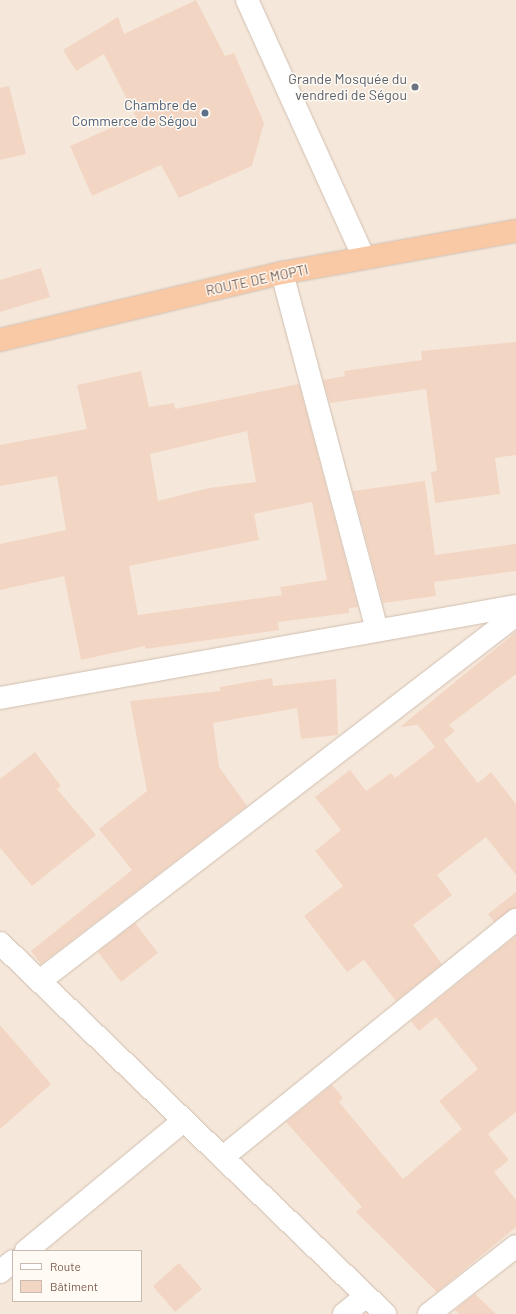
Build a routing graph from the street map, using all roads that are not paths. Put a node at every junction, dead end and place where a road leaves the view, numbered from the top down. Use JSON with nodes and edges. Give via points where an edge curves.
{"nodes":[{"id":1,"x":247,"y":0,"type":"edge"},
{"id":2,"x":516,"y":231,"type":"edge"},
{"id":3,"x":364,"y":258,"type":"junction"},
{"id":4,"x":282,"y":273,"type":"junction"},
{"id":5,"x":0,"y":340,"type":"edge"},
{"id":6,"x":516,"y":606,"type":"edge"},
{"id":7,"x":516,"y":614,"type":"edge"},
{"id":8,"x":376,"y":629,"type":"junction"},
{"id":9,"x":0,"y":698,"type":"edge"},
{"id":10,"x":516,"y":920,"type":"edge"},
{"id":11,"x":0,"y":944,"type":"edge"},
{"id":12,"x":41,"y":980,"type":"junction"},
{"id":13,"x":183,"y":1121,"type":"junction"},
{"id":14,"x":223,"y":1156,"type":"junction"},
{"id":15,"x":516,"y":1246,"type":"edge"},
{"id":16,"x":27,"y":1250,"type":"edge"},
{"id":17,"x":12,"y":1262,"type":"edge"},
{"id":18,"x":0,"y":1272,"type":"edge"},
{"id":19,"x":366,"y":1296,"type":"junction"},
{"id":20,"x":344,"y":1314,"type":"edge"},
{"id":21,"x":385,"y":1314,"type":"edge"},
{"id":22,"x":429,"y":1314,"type":"edge"}],
"edges":[{"from":1,"to":3,"type":"street"},
{"from":2,"to":3,"type":"highway","name":"ROUTE DE MOPTI"},
{"from":3,"to":4,"type":"highway","name":"ROUTE DE MOPTI"},
{"from":4,"to":5,"type":"highway","name":"ROUTE DE MOPTI"},
{"from":4,"to":8,"type":"street"},
{"from":6,"to":8,"type":"street"},
{"from":7,"to":12,"type":"street"},
{"from":8,"to":9,"type":"street"},
{"from":10,"to":14,"type":"street"},
{"from":11,"to":12,"type":"street"},
{"from":12,"to":13,"type":"street"},
{"from":13,"to":14,"type":"street"},
{"from":13,"to":16,"type":"street"},
{"from":14,"to":19,"type":"street"},
{"from":15,"to":22,"type":"street"},
{"from":17,"to":18,"type":"street"},
{"from":19,"to":20,"type":"street"},
{"from":19,"to":21,"type":"street"}]}
